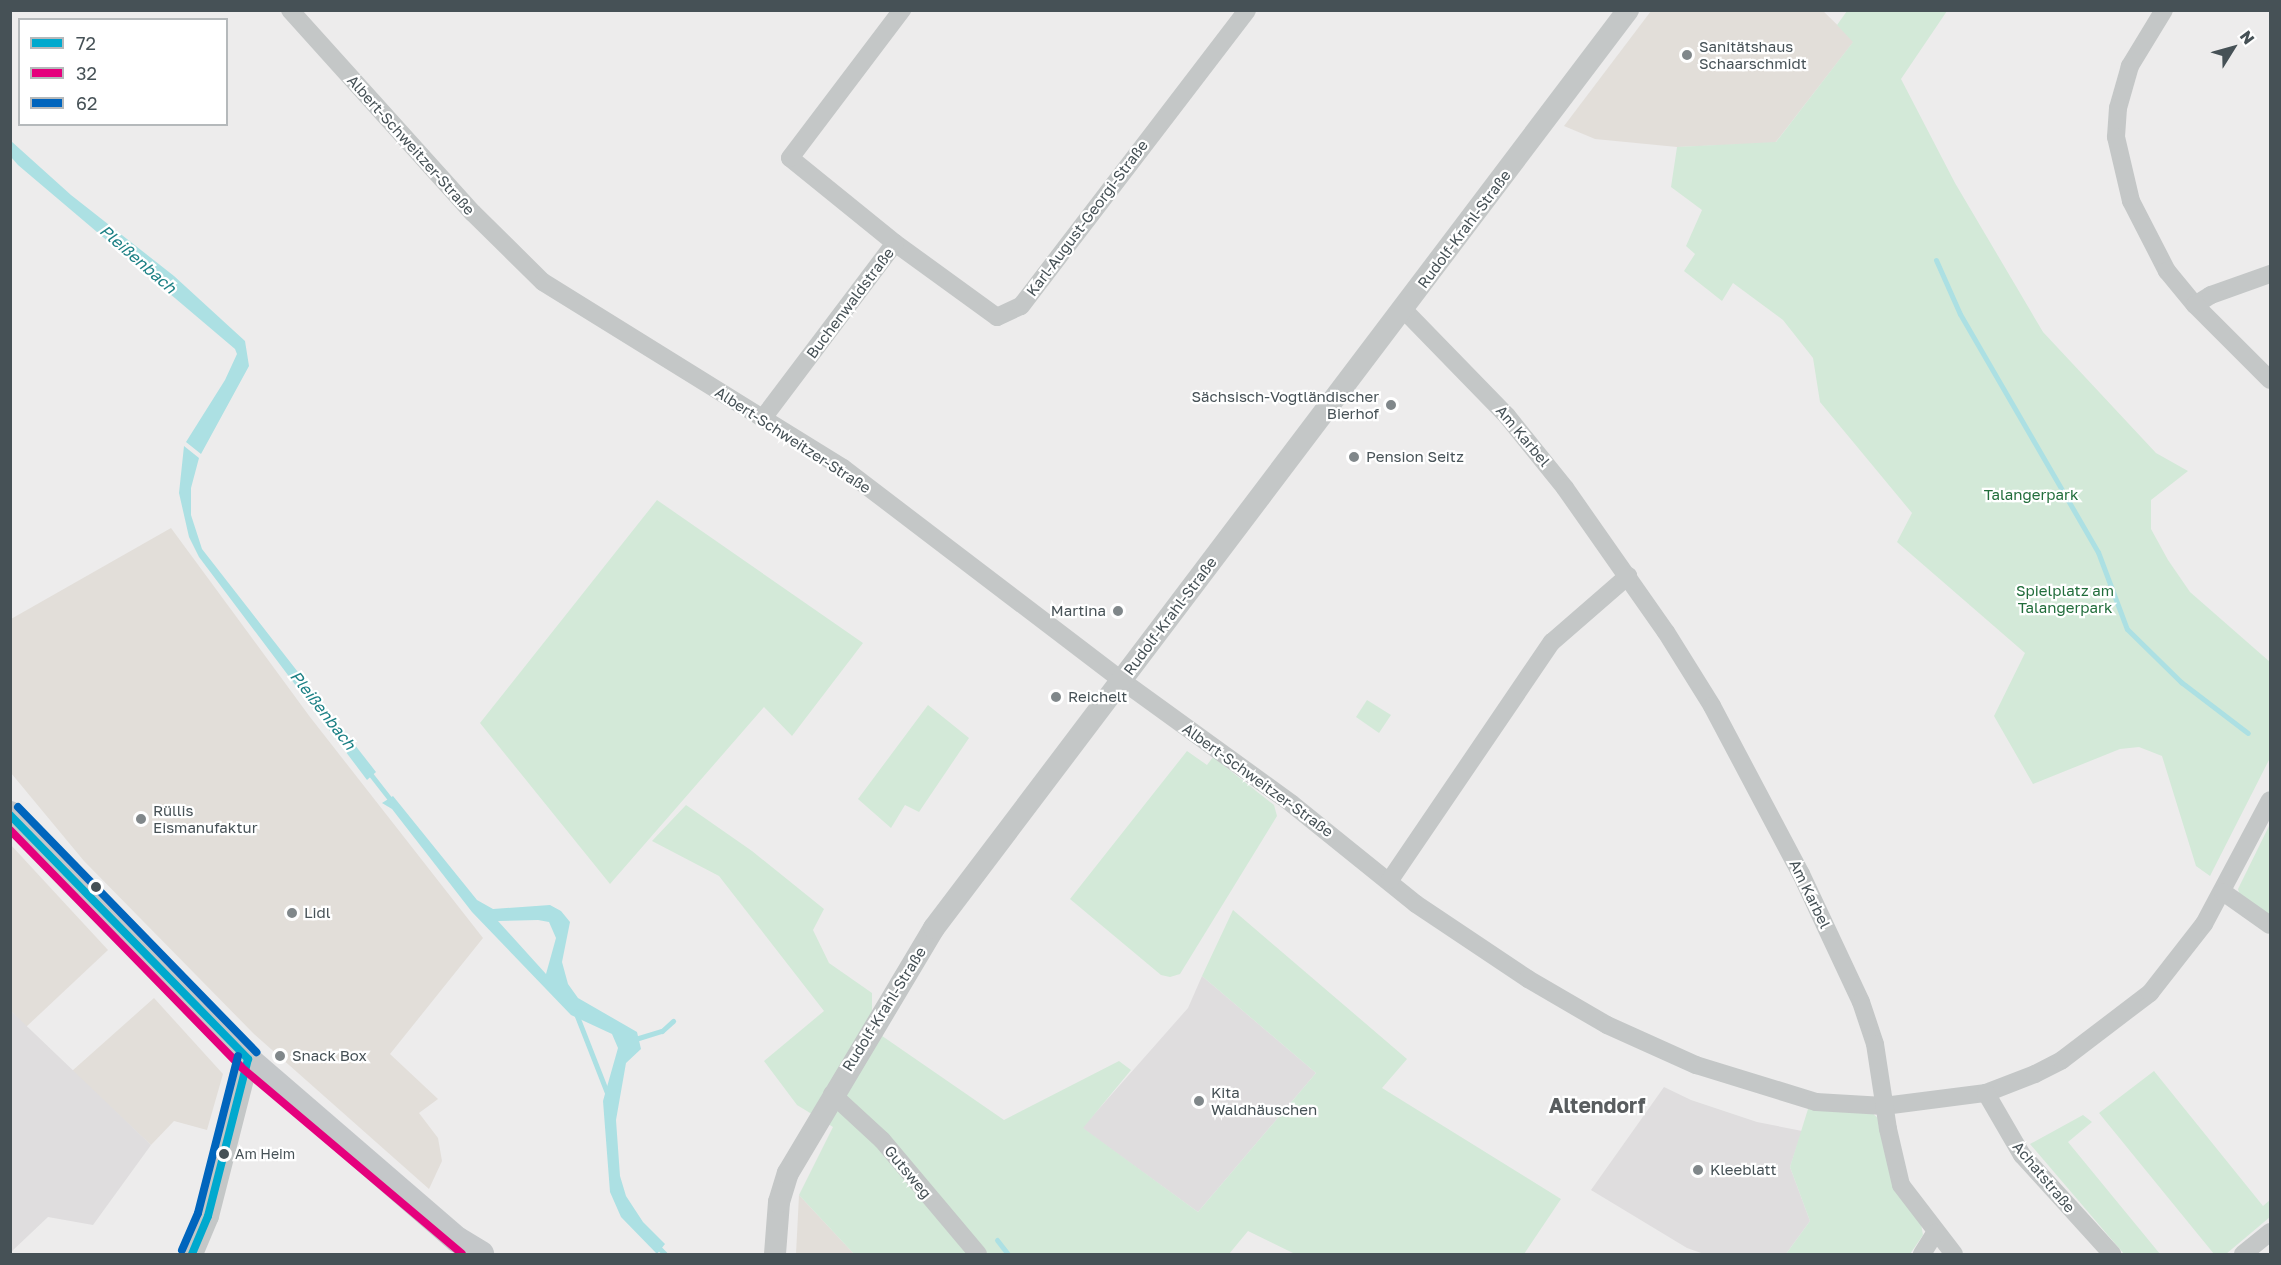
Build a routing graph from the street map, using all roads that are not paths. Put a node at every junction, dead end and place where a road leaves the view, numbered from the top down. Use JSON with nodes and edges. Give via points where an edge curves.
{"nodes":[{"id":1,"x":290,"y":10,"type":"edge"},
{"id":2,"x":902,"y":10,"type":"edge"},
{"id":3,"x":1247,"y":10,"type":"edge"},
{"id":4,"x":1628,"y":10,"type":"edge"},
{"id":5,"x":2164,"y":10,"type":"edge"},
{"id":6,"x":896,"y":243,"type":"junction"},
{"id":7,"x":2271,"y":274,"type":"edge"},
{"id":8,"x":2195,"y":305,"type":"junction"},
{"id":9,"x":1403,"y":309,"type":"junction"},
{"id":10,"x":2271,"y":380,"type":"edge"},
{"id":11,"x":763,"y":418,"type":"junction"},
{"id":12,"x":1628,"y":576,"type":"junction"},
{"id":13,"x":1121,"y":680,"type":"junction"},
{"id":14,"x":2271,"y":800,"type":"edge"},
{"id":15,"x":10,"y":814,"type":"edge"},
{"id":16,"x":1390,"y":880,"type":"junction"},
{"id":17,"x":2223,"y":892,"type":"junction"},
{"id":18,"x":2271,"y":926,"type":"edge"},
{"id":19,"x":248,"y":1059,"type":"junction"},
{"id":20,"x":1986,"y":1093,"type":"junction"},
{"id":21,"x":832,"y":1094,"type":"junction"},
{"id":22,"x":1884,"y":1106,"type":"junction"},
{"id":23,"x":2271,"y":1232,"type":"edge"},
{"id":24,"x":1935,"y":1233,"type":"junction"},
{"id":25,"x":192,"y":1254,"type":"edge"},
{"id":26,"x":481,"y":1254,"type":"edge"},
{"id":27,"x":775,"y":1254,"type":"edge"},
{"id":28,"x":978,"y":1254,"type":"edge"},
{"id":29,"x":1922,"y":1254,"type":"edge"},
{"id":30,"x":1954,"y":1254,"type":"edge"},
{"id":31,"x":2112,"y":1254,"type":"edge"},
{"id":32,"x":2242,"y":1254,"type":"edge"}],
"edges":[{"from":1,"to":11,"type":"street","name":"Albert-Schweitzer-Straße","via":[[465,205],[543,282]]},
{"from":2,"to":6,"type":"street","name":"Buchenwaldstraße","via":[[790,158]]},
{"from":3,"to":6,"type":"street","name":"Karl-August-Georgi-Straße","via":[[1021,306],[997,317]]},
{"from":4,"to":9,"type":"street","name":"Rudolf-Krahl-Straße"},
{"from":5,"to":8,"type":"street","via":[[2130,66],[2118,108],[2116,137],[2131,201],[2145,234]]},
{"from":6,"to":11,"type":"street","name":"Buchenwaldstraße"},
{"from":7,"to":8,"type":"street","via":[[2211,295]]},
{"from":8,"to":10,"type":"street"},
{"from":9,"to":12,"type":"street","name":"Am Karbel","via":[[1508,416]]},
{"from":9,"to":13,"type":"street","name":"Rudolf-Krahl-Straße"},
{"from":11,"to":13,"type":"street","name":"Albert-Schweitzer-Straße","via":[[843,468]]},
{"from":12,"to":16,"type":"street","via":[[1552,642]]},
{"from":12,"to":22,"type":"street","name":"Am Karbel","via":[[1712,706],[1801,874],[1861,1002],[1875,1044]]},
{"from":13,"to":16,"type":"street","name":"Albert-Schweitzer-Straße"},
{"from":13,"to":21,"type":"street","name":"Rudolf-Krahl-Straße","via":[[934,928]]},
{"from":14,"to":17,"type":"street","name":"Albert-Schweitzer-Straße"},
{"from":15,"to":19,"type":"main road"},
{"from":16,"to":22,"type":"street","name":"Albert-Schweitzer-Straße","via":[[1416,904],[1528,979],[1617,1030],[1696,1065],[1816,1102]]},
{"from":17,"to":18,"type":"street"},
{"from":17,"to":20,"type":"street","name":"Albert-Schweitzer-Straße","via":[[2204,924],[2148,994],[2062,1060]]},
{"from":19,"to":25,"type":"street","via":[[208,1216]]},
{"from":19,"to":26,"type":"main road","via":[[458,1240]]},
{"from":20,"to":22,"type":"street","name":"Albert-Schweitzer-Straße"},
{"from":20,"to":31,"type":"street","name":"Achatstraße","via":[[2022,1155]]},
{"from":21,"to":27,"type":"street","name":"Rudolf-Krahl-Straße","via":[[788,1173],[779,1202]]},
{"from":21,"to":28,"type":"street","name":"Gutsweg","via":[[882,1140]]},
{"from":22,"to":24,"type":"street","name":"Am Karbel","via":[[1901,1185]]},
{"from":23,"to":32,"type":"street"},
{"from":24,"to":29,"type":"street"},
{"from":24,"to":30,"type":"street","name":"Am Karbel"}]}
